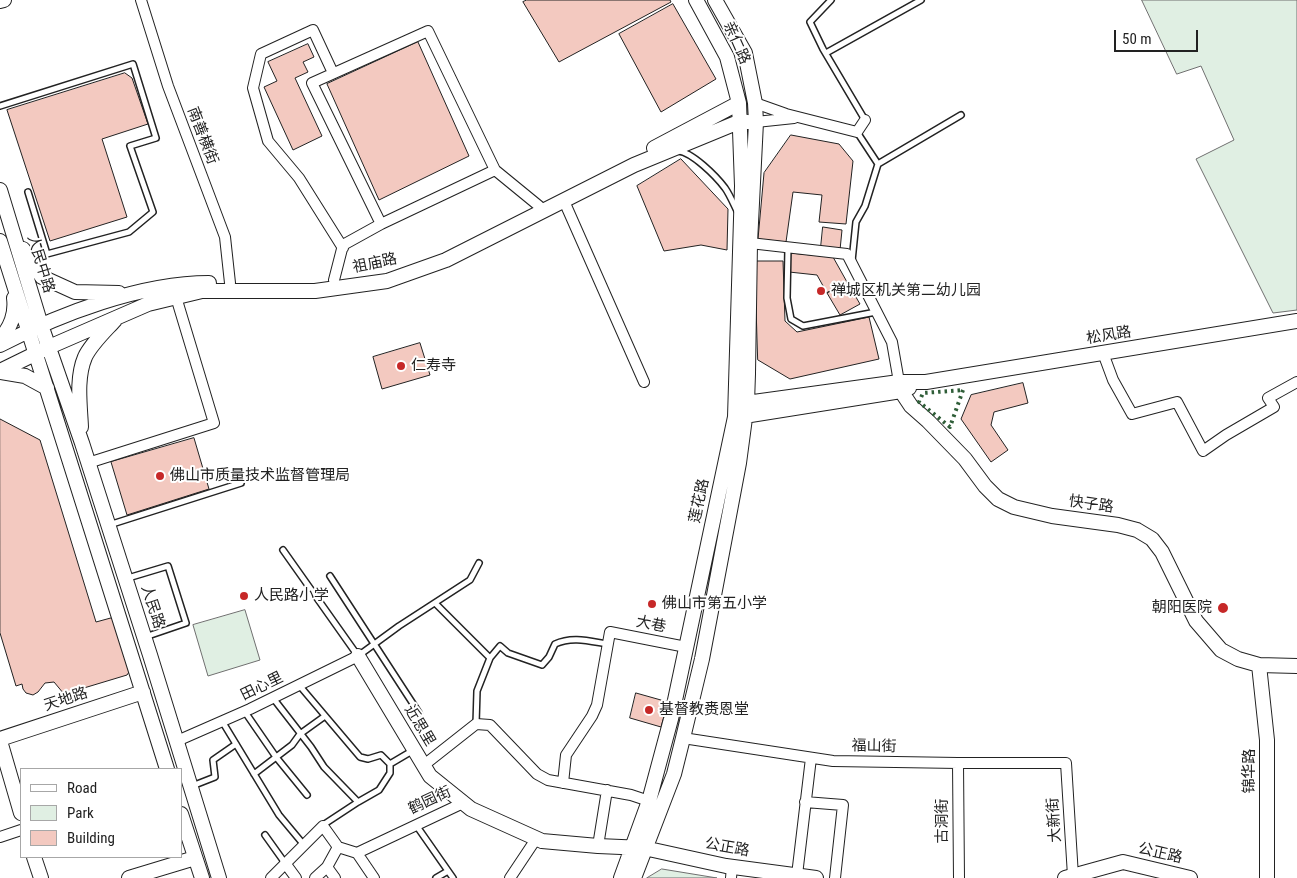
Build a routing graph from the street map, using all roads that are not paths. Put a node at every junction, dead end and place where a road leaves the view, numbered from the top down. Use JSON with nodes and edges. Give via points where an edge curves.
{"nodes":[{"id":1,"x":4,"y":0,"type":"edge"},
{"id":2,"x":141,"y":0,"type":"edge"},
{"id":3,"x":696,"y":0,"type":"edge"},
{"id":4,"x":716,"y":0,"type":"edge"},
{"id":5,"x":831,"y":0,"type":"edge"},
{"id":6,"x":921,"y":0,"type":"edge"},
{"id":7,"x":0,"y":1,"type":"edge"},
{"id":8,"x":826,"y":53,"type":"junction"},
{"id":9,"x":333,"y":73,"type":"junction"},
{"id":10,"x":739,"y":102,"type":"junction"},
{"id":11,"x":755,"y":103,"type":"junction"},
{"id":12,"x":0,"y":106,"type":"edge"},
{"id":13,"x":961,"y":114,"type":"dead end"},
{"id":14,"x":800,"y":117,"type":"junction"},
{"id":15,"x":865,"y":120,"type":"joint"},
{"id":16,"x":740,"y":121,"type":"junction"},
{"id":17,"x":756,"y":122,"type":"junction"},
{"id":18,"x":857,"y":132,"type":"junction"},
{"id":19,"x":670,"y":150,"type":"junction"},
{"id":20,"x":878,"y":164,"type":"junction"},
{"id":21,"x":494,"y":170,"type":"junction"},
{"id":22,"x":0,"y":190,"type":"edge"},
{"id":23,"x":28,"y":192,"type":"dead end"},
{"id":24,"x":564,"y":201,"type":"junction"},
{"id":25,"x":539,"y":206,"type":"junction"},
{"id":26,"x":741,"y":219,"type":"junction"},
{"id":27,"x":381,"y":224,"type":"junction"},
{"id":28,"x":14,"y":236,"type":"junction"},
{"id":29,"x":0,"y":241,"type":"edge"},
{"id":30,"x":750,"y":243,"type":"junction"},
{"id":31,"x":343,"y":248,"type":"junction"},
{"id":32,"x":788,"y":248,"type":"junction"},
{"id":33,"x":852,"y":263,"type":"junction"},
{"id":34,"x":8,"y":265,"type":"junction"},
{"id":35,"x":334,"y":280,"type":"junction"},
{"id":36,"x":230,"y":283,"type":"junction"},
{"id":37,"x":134,"y":292,"type":"junction"},
{"id":38,"x":176,"y":297,"type":"junction"},
{"id":39,"x":877,"y":311,"type":"junction"},
{"id":40,"x":118,"y":317,"type":"junction"},
{"id":41,"x":1297,"y":321,"type":"edge"},
{"id":42,"x":41,"y":325,"type":"junction"},
{"id":43,"x":28,"y":330,"type":"junction"},
{"id":44,"x":0,"y":338,"type":"edge"},
{"id":45,"x":0,"y":345,"type":"edge"},
{"id":46,"x":49,"y":347,"type":"junction"},
{"id":47,"x":36,"y":353,"type":"junction"},
{"id":48,"x":1103,"y":353,"type":"junction"},
{"id":49,"x":0,"y":372,"type":"edge"},
{"id":50,"x":644,"y":382,"type":"dead end"},
{"id":51,"x":1297,"y":382,"type":"edge"},
{"id":52,"x":900,"y":387,"type":"junction"},
{"id":53,"x":47,"y":388,"type":"junction"},
{"id":54,"x":741,"y":410,"type":"junction"},
{"id":55,"x":82,"y":443,"type":"junction"},
{"id":56,"x":88,"y":463,"type":"junction"},
{"id":57,"x":241,"y":483,"type":"dead end"},
{"id":58,"x":108,"y":525,"type":"junction"},
{"id":59,"x":283,"y":550,"type":"dead end"},
{"id":60,"x":479,"y":563,"type":"dead end"},
{"id":61,"x":330,"y":576,"type":"dead end"},
{"id":62,"x":126,"y":579,"type":"junction"},
{"id":63,"x":435,"y":603,"type":"junction"},
{"id":64,"x":144,"y":637,"type":"junction"},
{"id":65,"x":374,"y":644,"type":"junction"},
{"id":66,"x":607,"y":644,"type":"junction"},
{"id":67,"x":686,"y":647,"type":"junction"},
{"id":68,"x":358,"y":656,"type":"junction"},
{"id":69,"x":490,"y":658,"type":"junction"},
{"id":70,"x":1259,"y":665,"type":"junction"},
{"id":71,"x":1297,"y":666,"type":"edge"},
{"id":72,"x":299,"y":685,"type":"junction"},
{"id":73,"x":143,"y":692,"type":"junction"},
{"id":74,"x":273,"y":698,"type":"junction"},
{"id":75,"x":245,"y":712,"type":"junction"},
{"id":76,"x":419,"y":713,"type":"dead end"},
{"id":77,"x":325,"y":716,"type":"junction"},
{"id":78,"x":222,"y":722,"type":"junction"},
{"id":79,"x":476,"y":724,"type":"junction"},
{"id":80,"x":300,"y":734,"type":"junction"},
{"id":81,"x":683,"y":738,"type":"junction"},
{"id":82,"x":0,"y":740,"type":"edge"},
{"id":83,"x":177,"y":741,"type":"junction"},
{"id":84,"x":236,"y":744,"type":"junction"},
{"id":85,"x":414,"y":749,"type":"junction"},
{"id":86,"x":276,"y":757,"type":"junction"},
{"id":87,"x":811,"y":758,"type":"junction"},
{"id":88,"x":958,"y":763,"type":"junction"},
{"id":89,"x":1066,"y":763,"type":"joint"},
{"id":90,"x":390,"y":764,"type":"junction"},
{"id":91,"x":424,"y":765,"type":"junction"},
{"id":92,"x":167,"y":768,"type":"edge"},
{"id":93,"x":254,"y":774,"type":"junction"},
{"id":94,"x":563,"y":783,"type":"junction"},
{"id":95,"x":191,"y":786,"type":"junction"},
{"id":96,"x":607,"y":790,"type":"junction"},
{"id":97,"x":307,"y":795,"type":"dead end"},
{"id":98,"x":649,"y":801,"type":"junction"},
{"id":99,"x":358,"y":802,"type":"junction"},
{"id":100,"x":463,"y":802,"type":"junction"},
{"id":101,"x":805,"y":802,"type":"junction"},
{"id":102,"x":20,"y":810,"type":"edge"},
{"id":103,"x":182,"y":817,"type":"edge"},
{"id":104,"x":416,"y":825,"type":"junction"},
{"id":105,"x":323,"y":826,"type":"junction"},
{"id":106,"x":20,"y":830,"type":"edge"},
{"id":107,"x":265,"y":835,"type":"dead end"},
{"id":108,"x":0,"y":837,"type":"edge"},
{"id":109,"x":536,"y":839,"type":"junction"},
{"id":110,"x":304,"y":845,"type":"junction"},
{"id":111,"x":598,"y":846,"type":"junction"},
{"id":112,"x":338,"y":847,"type":"junction"},
{"id":113,"x":638,"y":848,"type":"junction"},
{"id":114,"x":357,"y":853,"type":"junction"},
{"id":115,"x":34,"y":858,"type":"edge"},
{"id":116,"x":195,"y":858,"type":"junction"},
{"id":117,"x":285,"y":863,"type":"junction"},
{"id":118,"x":327,"y":867,"type":"junction"},
{"id":119,"x":448,"y":870,"type":"junction"},
{"id":120,"x":731,"y":872,"type":"edge"},
{"id":121,"x":1091,"y":874,"type":"edge"},
{"id":122,"x":796,"y":875,"type":"junction"},
{"id":123,"x":1069,"y":877,"type":"edge"},
{"id":124,"x":41,"y":878,"type":"edge"},
{"id":125,"x":129,"y":878,"type":"edge"},
{"id":126,"x":202,"y":878,"type":"edge"},
{"id":127,"x":219,"y":878,"type":"edge"},
{"id":128,"x":271,"y":878,"type":"edge"},
{"id":129,"x":296,"y":878,"type":"edge"},
{"id":130,"x":315,"y":878,"type":"edge"},
{"id":131,"x":335,"y":878,"type":"edge"},
{"id":132,"x":374,"y":878,"type":"edge"},
{"id":133,"x":436,"y":878,"type":"edge"},
{"id":134,"x":453,"y":878,"type":"edge"},
{"id":135,"x":510,"y":878,"type":"edge"},
{"id":136,"x":621,"y":878,"type":"edge"},
{"id":137,"x":634,"y":878,"type":"edge"},
{"id":138,"x":816,"y":878,"type":"edge"},
{"id":139,"x":835,"y":878,"type":"edge"},
{"id":140,"x":959,"y":878,"type":"edge"},
{"id":141,"x":1190,"y":878,"type":"edge"},
{"id":142,"x":1267,"y":878,"type":"edge"}],
"edges":[{"from":1,"to":7,"type":"main road"},
{"from":2,"to":36,"type":"street","name":"南善横街","via":[[168,86],[225,237]]},
{"from":3,"to":10,"type":"main road","name":"亲仁路","via":[[727,57]]},
{"from":4,"to":11,"type":"main road","name":"亲仁路","via":[[745,54]]},
{"from":5,"to":8,"type":"lane","via":[[810,22]]},
{"from":6,"to":8,"type":"lane"},
{"from":8,"to":15,"type":"lane"},
{"from":9,"to":21,"type":"street","via":[[428,31]]},
{"from":9,"to":27,"type":"street","via":[[312,83]]},
{"from":9,"to":31,"type":"street","via":[[313,30],[261,54],[253,88],[268,141],[298,178]]},
{"from":10,"to":11,"type":"main road"},
{"from":10,"to":16,"type":"main road","name":"亲仁路"},
{"from":10,"to":25,"type":"main road","name":"祖庙路","via":[[710,120]]},
{"from":11,"to":14,"type":"street"},
{"from":11,"to":17,"type":"main road","name":"亲仁路"},
{"from":12,"to":23,"type":"lane","via":[[133,64],[156,138],[130,146],[153,212],[129,232],[47,254]]},
{"from":13,"to":20,"type":"lane"},
{"from":14,"to":17,"type":"street"},
{"from":14,"to":18,"type":"street"},
{"from":15,"to":18,"type":"street"},
{"from":16,"to":17,"type":"main road"},
{"from":16,"to":19,"type":"main road","name":"祖庙路"},
{"from":16,"to":26,"type":"main road","name":"莲花路"},
{"from":17,"to":30,"type":"main road","name":"莲花路"},
{"from":18,"to":20,"type":"lane"},
{"from":19,"to":24,"type":"main road","name":"祖庙路"},
{"from":19,"to":26,"type":"lane","via":[[694,157],[724,188]]},
{"from":20,"to":33,"type":"lane","via":[[865,206],[856,222]]},
{"from":21,"to":25,"type":"street"},
{"from":21,"to":27,"type":"street"},
{"from":22,"to":28,"type":"main road","name":"人民中路"},
{"from":24,"to":38,"type":"main road","name":"祖庙路","via":[[446,260],[386,281],[315,291],[202,291]]},
{"from":24,"to":50,"type":"street"},
{"from":25,"to":35,"type":"main road","name":"祖庙路","via":[[444,254],[382,274]]},
{"from":26,"to":54,"type":"main road","name":"莲花路"},
{"from":27,"to":31,"type":"street","via":[[343,245]]},
{"from":28,"to":37,"type":"main road","via":[[42,277],[75,292]]},
{"from":28,"to":42,"type":"main road","name":"人民中路"},
{"from":29,"to":34,"type":"main road","name":"人民中路"},
{"from":30,"to":32,"type":"street"},
{"from":30,"to":54,"type":"main road","name":"莲花路"},
{"from":31,"to":35,"type":"street"},
{"from":32,"to":33,"type":"street","via":[[847,254]]},
{"from":32,"to":39,"type":"lane","via":[[787,298],[791,319],[803,326]]},
{"from":33,"to":39,"type":"street"},
{"from":34,"to":43,"type":"main road","name":"人民中路"},
{"from":34,"to":44,"type":"main road","via":[[16,308],[8,331]]},
{"from":35,"to":36,"type":"main road","name":"祖庙路"},
{"from":36,"to":37,"type":"main road","name":"祖庙路","via":[[202,283]]},
{"from":37,"to":42,"type":"main road","name":"祖庙路"},
{"from":38,"to":40,"type":"main road","name":"祖庙路","via":[[148,304]]},
{"from":38,"to":56,"type":"street","via":[[214,423]]},
{"from":39,"to":52,"type":"street","via":[[892,342]]},
{"from":40,"to":46,"type":"main road","name":"祖庙路"},
{"from":40,"to":55,"type":"main road","via":[[86,356],[80,378]]},
{"from":41,"to":48,"type":"main road","name":"松风路"},
{"from":42,"to":43,"type":"main road","name":"祖庙路"},
{"from":42,"to":46,"type":"main road","name":"人民中路"},
{"from":43,"to":45,"type":"main road","name":"祖庙路"},
{"from":43,"to":47,"type":"main road"},
{"from":46,"to":47,"type":"main road","name":"祖庙路"},
{"from":46,"to":55,"type":"main road","name":"人民路"},
{"from":47,"to":49,"type":"main road","name":"祖庙路"},
{"from":47,"to":53,"type":"main road"},
{"from":48,"to":51,"type":"street","via":[[1112,380],[1132,414],[1177,402],[1203,451],[1274,407],[1268,398]]},
{"from":48,"to":52,"type":"main road","name":"松风路"},
{"from":49,"to":53,"type":"main road","via":[[25,376]]},
{"from":52,"to":54,"type":"main road"},
{"from":52,"to":70,"type":"main road","name":"快子路","via":[[911,406],[965,459],[998,499],[1014,508],[1118,525],[1137,530],[1152,539],[1162,552],[1196,621],[1221,650]]},
{"from":53,"to":73,"type":"main road"},
{"from":54,"to":67,"type":"main road","name":"莲花路"},
{"from":54,"to":81,"type":"main road","name":"莲花路","via":[[739,463],[702,659]]},
{"from":55,"to":56,"type":"main road","name":"人民路"},
{"from":56,"to":58,"type":"main road","name":"人民路"},
{"from":57,"to":58,"type":"lane"},
{"from":58,"to":62,"type":"main road","name":"人民路"},
{"from":59,"to":68,"type":"lane"},
{"from":60,"to":63,"type":"lane","via":[[470,580]]},
{"from":61,"to":65,"type":"lane"},
{"from":62,"to":64,"type":"main road","name":"人民路"},
{"from":62,"to":64,"type":"lane","via":[[168,566],[186,623]]},
{"from":63,"to":65,"type":"lane"},
{"from":63,"to":69,"type":"lane"},
{"from":64,"to":83,"type":"main road","name":"人民路"},
{"from":65,"to":68,"type":"lane"},
{"from":65,"to":76,"type":"lane"},
{"from":66,"to":67,"type":"street","name":"大巷","via":[[610,632]]},
{"from":66,"to":69,"type":"lane","via":[[563,640],[555,644],[542,665],[508,653],[500,646]]},
{"from":66,"to":94,"type":"street","via":[[597,705],[566,755]]},
{"from":67,"to":98,"type":"main road","name":"莲花路"},
{"from":68,"to":72,"type":"street","name":"田心里"},
{"from":68,"to":85,"type":"main road","name":"近思里"},
{"from":69,"to":79,"type":"lane","via":[[477,691]]},
{"from":70,"to":71,"type":"main road","name":"快子路"},
{"from":70,"to":142,"type":"main road","name":"锦华路","via":[[1267,740]]},
{"from":72,"to":74,"type":"street","name":"田心里"},
{"from":72,"to":77,"type":"lane"},
{"from":73,"to":82,"type":"main road","name":"天地路"},
{"from":73,"to":92,"type":"main road"},
{"from":74,"to":75,"type":"street","name":"田心里"},
{"from":74,"to":80,"type":"lane"},
{"from":75,"to":78,"type":"street","name":"田心里"},
{"from":75,"to":86,"type":"lane"},
{"from":77,"to":80,"type":"lane"},
{"from":77,"to":90,"type":"lane","via":[[360,757],[368,759],[381,755]]},
{"from":78,"to":83,"type":"street","name":"田心里"},
{"from":78,"to":84,"type":"lane"},
{"from":79,"to":91,"type":"street"},
{"from":79,"to":94,"type":"street","via":[[490,725],[537,774]]},
{"from":80,"to":86,"type":"lane"},
{"from":80,"to":99,"type":"lane","via":[[324,767]]},
{"from":81,"to":87,"type":"street","name":"福山街"},
{"from":81,"to":113,"type":"main road","name":"莲花路","via":[[674,774]]},
{"from":82,"to":102,"type":"main road"},
{"from":83,"to":95,"type":"main road","name":"人民路"},
{"from":84,"to":93,"type":"lane"},
{"from":84,"to":95,"type":"lane","via":[[213,760],[215,777]]},
{"from":85,"to":90,"type":"lane"},
{"from":85,"to":91,"type":"main road","name":"近思里"},
{"from":86,"to":93,"type":"lane"},
{"from":86,"to":97,"type":"lane"},
{"from":87,"to":88,"type":"street","name":"福山街"},
{"from":87,"to":101,"type":"street"},
{"from":88,"to":89,"type":"street","name":"福山街"},
{"from":88,"to":140,"type":"street","name":"古洞街"},
{"from":89,"to":123,"type":"street","name":"大新街"},
{"from":90,"to":99,"type":"lane","via":[[390,772],[379,790]]},
{"from":91,"to":100,"type":"main road","name":"近思里","via":[[430,776]]},
{"from":93,"to":110,"type":"lane"},
{"from":94,"to":96,"type":"street"},
{"from":95,"to":127,"type":"main road","name":"人民路"},
{"from":96,"to":98,"type":"street"},
{"from":96,"to":111,"type":"street"},
{"from":98,"to":113,"type":"main road","name":"莲花路"},
{"from":99,"to":105,"type":"lane"},
{"from":100,"to":104,"type":"street","name":"鹤园街"},
{"from":100,"to":109,"type":"main road","name":"鹤园街","via":[[471,809]]},
{"from":101,"to":122,"type":"street"},
{"from":101,"to":139,"type":"street","via":[[843,805]]},
{"from":103,"to":116,"type":"main road"},
{"from":104,"to":114,"type":"street","name":"鹤园街"},
{"from":104,"to":119,"type":"lane"},
{"from":105,"to":110,"type":"street"},
{"from":105,"to":112,"type":"street"},
{"from":106,"to":108,"type":"street"},
{"from":107,"to":117,"type":"lane"},
{"from":109,"to":111,"type":"main road","name":"鹤园街"},
{"from":109,"to":135,"type":"street"},
{"from":110,"to":117,"type":"street"},
{"from":111,"to":113,"type":"main road","name":"鹤园街"},
{"from":112,"to":114,"type":"street"},
{"from":112,"to":118,"type":"street"},
{"from":113,"to":120,"type":"main road","name":"公正路"},
{"from":113,"to":136,"type":"main road","name":"莲花路"},
{"from":113,"to":137,"type":"main road","name":"莲花路"},
{"from":114,"to":132,"type":"street"},
{"from":115,"to":124,"type":"main road"},
{"from":116,"to":125,"type":"main road"},
{"from":116,"to":126,"type":"main road"},
{"from":117,"to":128,"type":"street"},
{"from":117,"to":129,"type":"street"},
{"from":118,"to":130,"type":"street"},
{"from":118,"to":131,"type":"street"},
{"from":119,"to":133,"type":"lane"},
{"from":119,"to":134,"type":"lane"},
{"from":120,"to":122,"type":"main road","name":"公正路"},
{"from":121,"to":123,"type":"main road","name":"公正路"},
{"from":121,"to":141,"type":"main road","name":"公正路","via":[[1123,862]]},
{"from":122,"to":138,"type":"main road","name":"公正路"}]}
